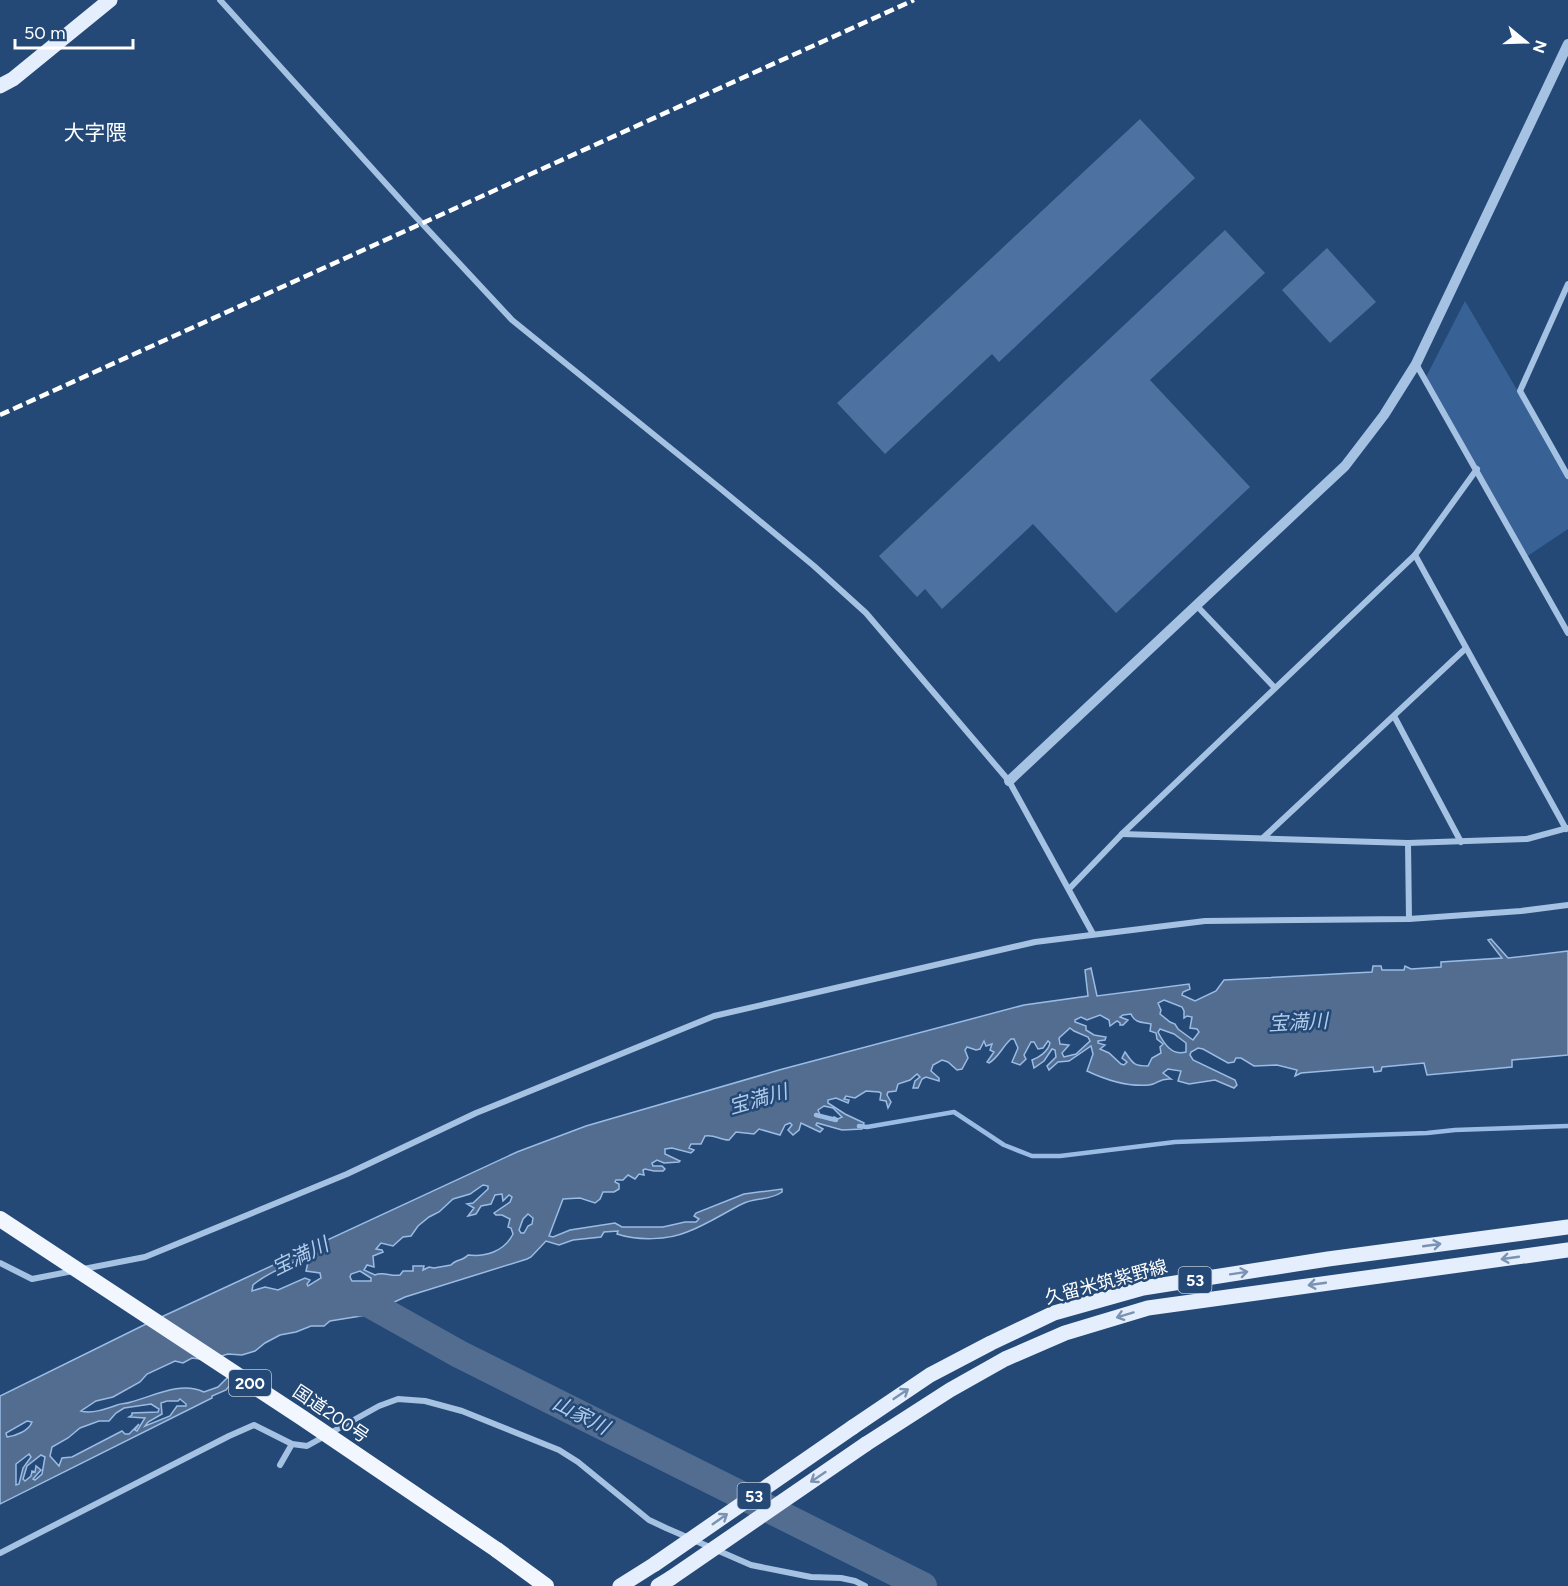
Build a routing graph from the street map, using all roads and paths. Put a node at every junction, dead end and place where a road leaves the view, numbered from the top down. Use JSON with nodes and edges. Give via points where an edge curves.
{"nodes":[{"id":1,"x":110,"y":0,"type":"edge"},
{"id":2,"x":220,"y":0,"type":"edge"},
{"id":3,"x":1568,"y":44,"type":"edge"},
{"id":4,"x":0,"y":86,"type":"edge"},
{"id":5,"x":1568,"y":284,"type":"edge"},
{"id":6,"x":1416,"y":364,"type":"junction"},
{"id":7,"x":1477,"y":469,"type":"junction"},
{"id":8,"x":1568,"y":476,"type":"edge"},
{"id":9,"x":1415,"y":555,"type":"junction"},
{"id":10,"x":1197,"y":606,"type":"junction"},
{"id":11,"x":1568,"y":633,"type":"edge"},
{"id":12,"x":1465,"y":649,"type":"junction"},
{"id":13,"x":1274,"y":687,"type":"junction"},
{"id":14,"x":1394,"y":716,"type":"junction"},
{"id":15,"x":1009,"y":781,"type":"junction"},
{"id":16,"x":1567,"y":829,"type":"edge"},
{"id":17,"x":1122,"y":834,"type":"junction"},
{"id":18,"x":1264,"y":837,"type":"junction"},
{"id":19,"x":1461,"y":842,"type":"junction"},
{"id":20,"x":1408,"y":843,"type":"junction"},
{"id":21,"x":1069,"y":889,"type":"junction"},
{"id":22,"x":1568,"y":905,"type":"edge"},
{"id":23,"x":1409,"y":919,"type":"junction"},
{"id":24,"x":1093,"y":934,"type":"junction"},
{"id":25,"x":0,"y":1220,"type":"edge"},
{"id":26,"x":1568,"y":1227,"type":"edge"},
{"id":27,"x":1568,"y":1250,"type":"edge"},
{"id":28,"x":0,"y":1263,"type":"edge"},
{"id":29,"x":292,"y":1444,"type":"junction"},
{"id":30,"x":280,"y":1465,"type":"dead end"},
{"id":31,"x":0,"y":1553,"type":"edge"},
{"id":32,"x":664,"y":1582,"type":"edge"},
{"id":33,"x":546,"y":1586,"type":"edge"},
{"id":34,"x":620,"y":1586,"type":"edge"},
{"id":35,"x":865,"y":1586,"type":"edge"}],
"edges":[{"from":1,"to":4,"type":"main road"},
{"from":2,"to":15,"type":"street","via":[[512,320],[730,496],[866,613]]},
{"from":3,"to":6,"type":"street"},
{"from":5,"to":8,"type":"street","via":[[1520,391]]},
{"from":6,"to":7,"type":"street"},
{"from":6,"to":10,"type":"street","via":[[1345,466]]},
{"from":7,"to":9,"type":"street"},
{"from":7,"to":11,"type":"street"},
{"from":9,"to":12,"type":"street"},
{"from":9,"to":13,"type":"street"},
{"from":10,"to":13,"type":"street"},
{"from":10,"to":15,"type":"street"},
{"from":12,"to":14,"type":"street"},
{"from":12,"to":16,"type":"street"},
{"from":13,"to":17,"type":"street"},
{"from":14,"to":18,"type":"street"},
{"from":14,"to":19,"type":"street"},
{"from":15,"to":21,"type":"street"},
{"from":16,"to":19,"type":"street","via":[[1527,839]]},
{"from":17,"to":18,"type":"street"},
{"from":17,"to":21,"type":"street"},
{"from":18,"to":20,"type":"street"},
{"from":19,"to":20,"type":"street"},
{"from":20,"to":23,"type":"street"},
{"from":21,"to":24,"type":"street"},
{"from":22,"to":23,"type":"street"},
{"from":23,"to":24,"type":"street","via":[[1205,921]]},
{"from":24,"to":28,"type":"street","via":[[1035,942],[714,1016],[476,1113],[346,1174],[145,1257],[32,1279]]},
{"from":25,"to":33,"type":"highway","name":"国道200号","number":"200","bridge":true,"via":[[301,1417]]},
{"from":34,"to":26,"type":"main road","name":"久留米筑紫野線","number":"53","one_way":true,"bridge":true,"via":[[930,1374],[1054,1313],[1143,1288]]},
{"from":27,"to":32,"type":"main road","name":"久留米筑紫野線","number":"53","one_way":true,"bridge":true,"via":[[1148,1308],[1065,1333],[1005,1359],[950,1390]]},
{"from":29,"to":30,"type":"street"},
{"from":29,"to":31,"type":"street","via":[[255,1425]]},
{"from":29,"to":35,"type":"street","via":[[307,1446],[379,1406],[398,1400],[425,1401],[462,1411],[559,1450],[649,1520],[751,1565],[811,1577],[841,1578]]}]}
